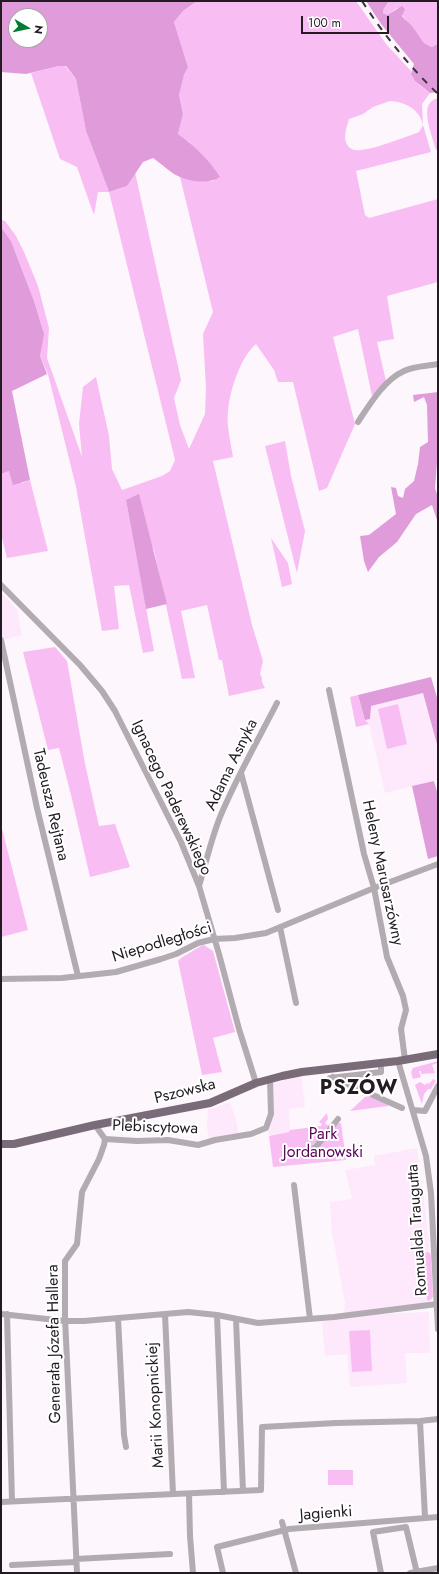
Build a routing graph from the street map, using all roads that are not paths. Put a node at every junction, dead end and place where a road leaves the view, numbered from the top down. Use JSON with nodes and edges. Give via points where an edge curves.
{"nodes":[{"id":1,"x":438,"y":364,"type":"edge"},
{"id":2,"x":358,"y":422,"type":"dead end"},
{"id":3,"x":1,"y":585,"type":"edge"},
{"id":4,"x":1,"y":640,"type":"edge"},
{"id":5,"x":329,"y":690,"type":"dead end"},
{"id":6,"x":277,"y":702,"type":"dead end"},
{"id":7,"x":242,"y":773,"type":"junction"},
{"id":8,"x":438,"y":864,"type":"edge"},
{"id":9,"x":198,"y":886,"type":"junction"},
{"id":10,"x":374,"y":888,"type":"junction"},
{"id":11,"x":278,"y":910,"type":"dead end"},
{"id":12,"x":280,"y":928,"type":"junction"},
{"id":13,"x":214,"y":938,"type":"junction"},
{"id":14,"x":78,"y":976,"type":"junction"},
{"id":15,"x":1,"y":978,"type":"edge"},
{"id":16,"x":296,"y":1003,"type":"dead end"},
{"id":17,"x":438,"y":1054,"type":"edge"},
{"id":18,"x":402,"y":1060,"type":"junction"},
{"id":19,"x":381,"y":1071,"type":"dead end"},
{"id":20,"x":270,"y":1079,"type":"junction"},
{"id":21,"x":256,"y":1083,"type":"junction"},
{"id":22,"x":438,"y":1086,"type":"edge"},
{"id":23,"x":358,"y":1089,"type":"dead end"},
{"id":24,"x":373,"y":1095,"type":"dead end"},
{"id":25,"x":402,"y":1108,"type":"dead end"},
{"id":26,"x":413,"y":1110,"type":"junction"},
{"id":27,"x":338,"y":1119,"type":"dead end"},
{"id":28,"x":94,"y":1125,"type":"junction"},
{"id":29,"x":104,"y":1139,"type":"junction"},
{"id":30,"x":1,"y":1144,"type":"edge"},
{"id":31,"x":305,"y":1155,"type":"dead end"},
{"id":32,"x":294,"y":1185,"type":"dead end"},
{"id":33,"x":436,"y":1248,"type":"edge"},
{"id":34,"x":437,"y":1304,"type":"junction"},
{"id":35,"x":4,"y":1314,"type":"edge"},
{"id":36,"x":165,"y":1314,"type":"junction"},
{"id":37,"x":217,"y":1315,"type":"junction"},
{"id":38,"x":118,"y":1318,"type":"junction"},
{"id":39,"x":236,"y":1319,"type":"junction"},
{"id":40,"x":310,"y":1319,"type":"junction"},
{"id":41,"x":66,"y":1321,"type":"junction"},
{"id":42,"x":438,"y":1329,"type":"edge"},
{"id":43,"x":438,"y":1419,"type":"edge"},
{"id":44,"x":420,"y":1421,"type":"junction"},
{"id":45,"x":126,"y":1447,"type":"dead end"},
{"id":46,"x":243,"y":1491,"type":"junction"},
{"id":47,"x":224,"y":1492,"type":"junction"},
{"id":48,"x":174,"y":1494,"type":"junction"},
{"id":49,"x":189,"y":1494,"type":"junction"},
{"id":50,"x":73,"y":1499,"type":"junction"},
{"id":51,"x":12,"y":1501,"type":"junction"},
{"id":52,"x":1,"y":1502,"type":"edge"},
{"id":53,"x":426,"y":1517,"type":"junction"},
{"id":54,"x":438,"y":1517,"type":"edge"},
{"id":55,"x":282,"y":1522,"type":"dead end"},
{"id":56,"x":285,"y":1530,"type":"junction"},
{"id":57,"x":170,"y":1554,"type":"dead end"},
{"id":58,"x":76,"y":1560,"type":"junction"},
{"id":59,"x":12,"y":1565,"type":"dead end"},
{"id":60,"x":438,"y":1568,"type":"edge"},
{"id":61,"x":77,"y":1573,"type":"edge"},
{"id":62,"x":193,"y":1573,"type":"edge"},
{"id":63,"x":223,"y":1573,"type":"edge"},
{"id":64,"x":296,"y":1573,"type":"edge"},
{"id":65,"x":381,"y":1573,"type":"edge"},
{"id":66,"x":414,"y":1573,"type":"edge"}],
"edges":[{"from":1,"to":2,"type":"street","via":[[405,370],[394,376]]},
{"from":3,"to":9,"type":"street","name":"Ignacego Paderewskiego","via":[[80,665],[116,711],[181,842]]},
{"from":4,"to":14,"type":"street","name":"Tadeusza Rejtana","via":[[37,808]]},
{"from":5,"to":10,"type":"street","name":"Heleny Marusarzówny","via":[[364,854]]},
{"from":6,"to":7,"type":"street","name":"Adama Asnyka","via":[[252,748]]},
{"from":7,"to":9,"type":"street","name":"Adama Asnyka","via":[[216,827]]},
{"from":7,"to":11,"type":"street"},
{"from":8,"to":10,"type":"street","name":"Niepodległości"},
{"from":9,"to":13,"type":"street","name":"Ignacego Paderewskiego"},
{"from":10,"to":12,"type":"street","name":"Niepodległości"},
{"from":10,"to":18,"type":"street","name":"Heleny Marusarzówny","via":[[387,957],[406,1010],[401,1029]]},
{"from":12,"to":13,"type":"street","name":"Niepodległości","via":[[235,938]]},
{"from":12,"to":16,"type":"street"},
{"from":13,"to":14,"type":"street","name":"Niepodległości","via":[[176,954],[116,972]]},
{"from":13,"to":21,"type":"street","name":"Ignacego Paderewskiego"},
{"from":14,"to":15,"type":"street","name":"Niepodległości","via":[[40,979]]},
{"from":17,"to":18,"type":"main road","name":"Pszowska"},
{"from":18,"to":20,"type":"main road","name":"Pszowska","via":[[302,1072]]},
{"from":18,"to":26,"type":"street","name":"Romualda Traugutta"},
{"from":19,"to":23,"type":"street","via":[[331,1077]]},
{"from":20,"to":21,"type":"main road","name":"Pszowska"},
{"from":20,"to":29,"type":"street","name":"Plebiscytowa","via":[[271,1114],[266,1128],[251,1134],[198,1145],[168,1140]]},
{"from":21,"to":28,"type":"main road","name":"Pszowska","via":[[210,1103]]},
{"from":22,"to":26,"type":"street","via":[[425,1111]]},
{"from":24,"to":25,"type":"street"},
{"from":26,"to":33,"type":"street","name":"Romualda Traugutta","via":[[426,1156]]},
{"from":27,"to":31,"type":"street","via":[[316,1147]]},
{"from":28,"to":29,"type":"street","name":"Plebiscytowa"},
{"from":28,"to":30,"type":"main road","name":"Pszowska","via":[[14,1144]]},
{"from":29,"to":41,"type":"street","name":"Generała Józefa Hallera","via":[[100,1159],[82,1192],[77,1244],[65,1259]]},
{"from":32,"to":40,"type":"street"},
{"from":33,"to":34,"type":"street","name":"Romualda Traugutta"},
{"from":34,"to":40,"type":"street"},
{"from":34,"to":42,"type":"street","name":"Romualda Traugutta"},
{"from":35,"to":41,"type":"street"},
{"from":35,"to":51,"type":"street"},
{"from":36,"to":37,"type":"street","via":[[188,1312]]},
{"from":36,"to":38,"type":"street"},
{"from":36,"to":48,"type":"street","name":"Marii Konopnickiej"},
{"from":37,"to":39,"type":"street"},
{"from":37,"to":47,"type":"street"},
{"from":38,"to":41,"type":"street"},
{"from":38,"to":45,"type":"street","name":"Marii Konopnickiej"},
{"from":39,"to":40,"type":"street","via":[[258,1323]]},
{"from":39,"to":46,"type":"street"},
{"from":41,"to":50,"type":"street","name":"Generała Józefa Hallera"},
{"from":43,"to":44,"type":"street"},
{"from":44,"to":46,"type":"street","via":[[262,1427],[261,1490]]},
{"from":44,"to":53,"type":"street"},
{"from":46,"to":47,"type":"street"},
{"from":47,"to":49,"type":"street"},
{"from":48,"to":49,"type":"street"},
{"from":48,"to":50,"type":"street"},
{"from":49,"to":62,"type":"street"},
{"from":50,"to":51,"type":"street"},
{"from":50,"to":58,"type":"street","name":"Generała Józefa Hallera"},
{"from":51,"to":52,"type":"street"},
{"from":53,"to":54,"type":"street","name":"Jagienki"},
{"from":53,"to":56,"type":"street","name":"Jagienki"},
{"from":55,"to":56,"type":"street"},
{"from":56,"to":63,"type":"street","name":"Jagienki","via":[[217,1547]]},
{"from":56,"to":64,"type":"street"},
{"from":57,"to":58,"type":"street"},
{"from":58,"to":59,"type":"street"},
{"from":58,"to":61,"type":"street","name":"Generała Józefa Hallera"},
{"from":60,"to":66,"type":"street"},
{"from":65,"to":66,"type":"street","via":[[373,1532],[406,1527]]}]}
